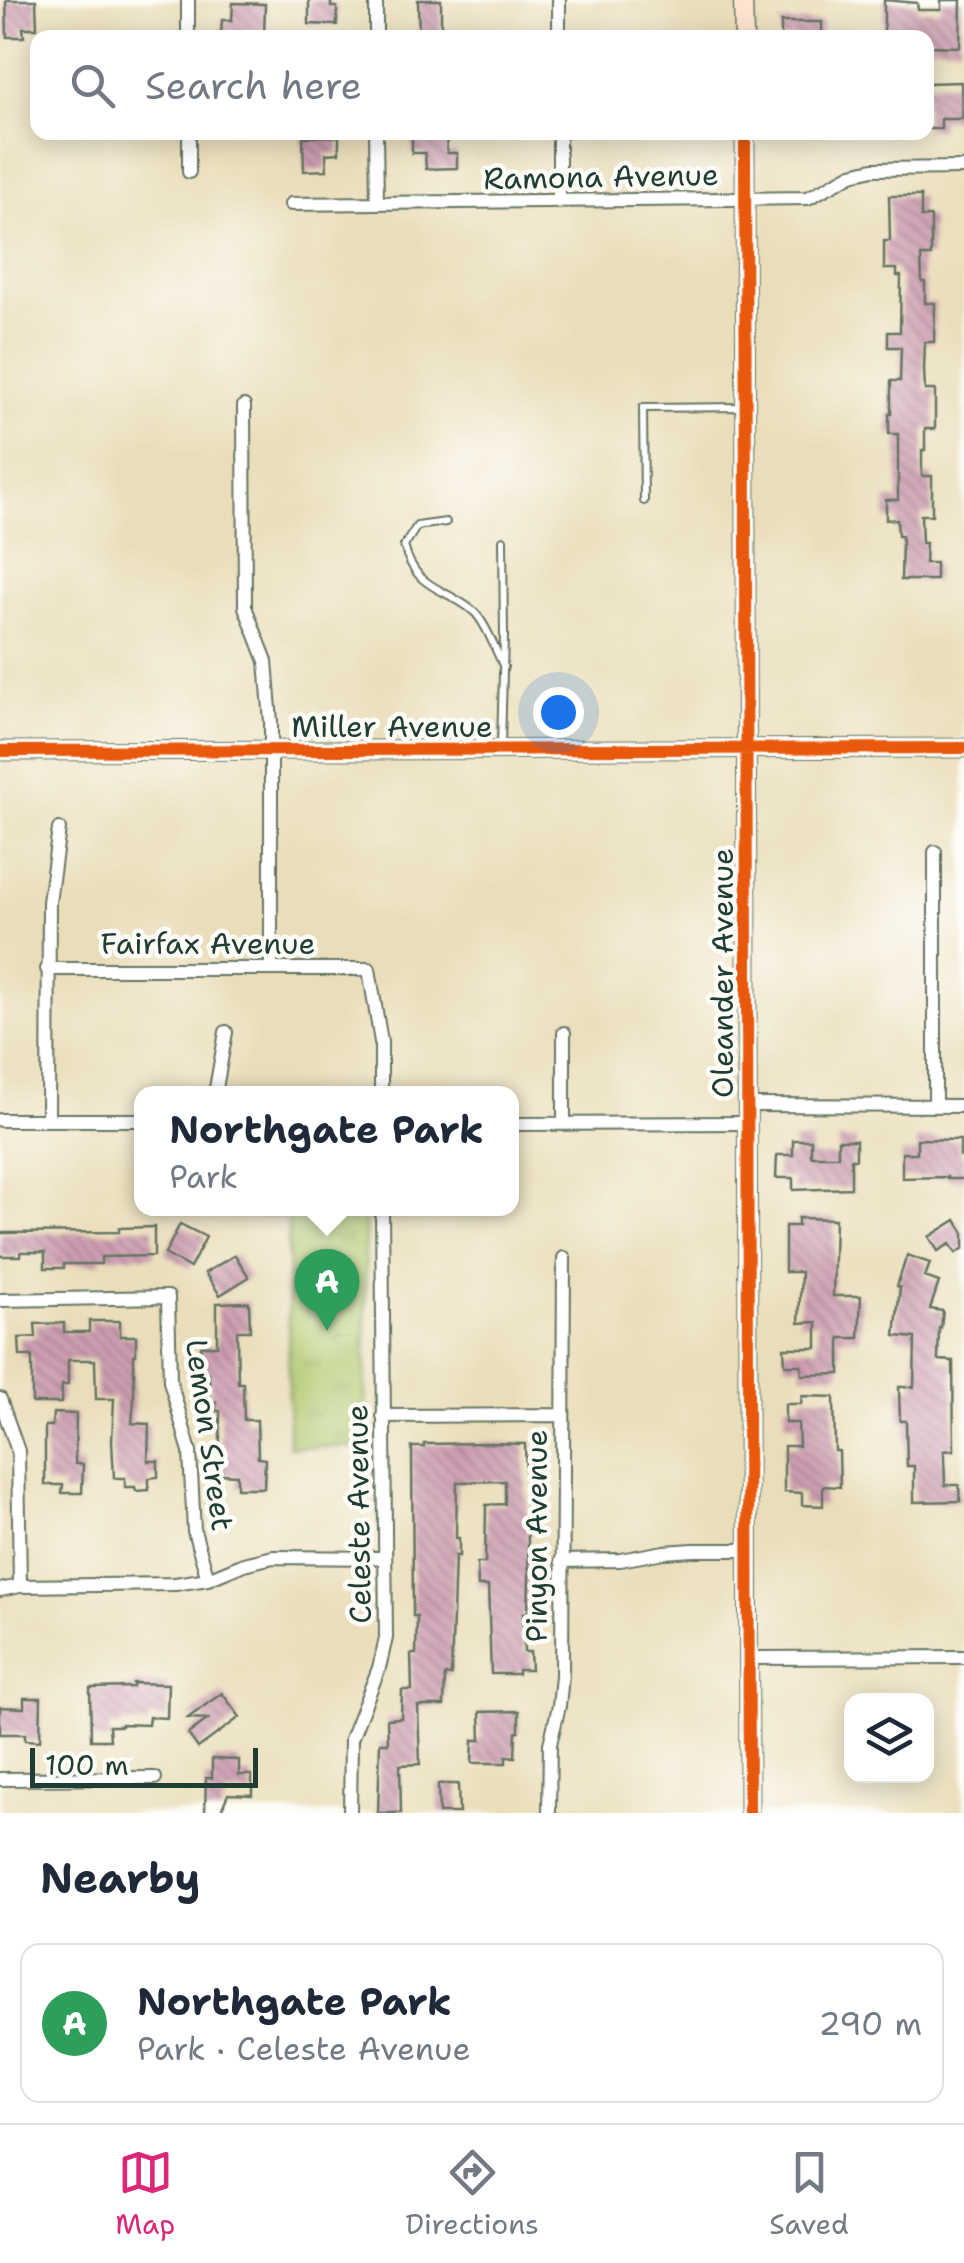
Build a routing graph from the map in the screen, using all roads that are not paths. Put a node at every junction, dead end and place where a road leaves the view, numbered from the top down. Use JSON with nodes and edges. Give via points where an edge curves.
{"nodes":[{"id":1,"x":188,"y":0,"type":"edge"},
{"id":2,"x":376,"y":0,"type":"edge"},
{"id":3,"x":558,"y":0,"type":"edge"},
{"id":4,"x":744,"y":0,"type":"edge"},
{"id":5,"x":188,"y":30,"type":"edge"},
{"id":6,"x":376,"y":30,"type":"edge"},
{"id":7,"x":559,"y":30,"type":"edge"},
{"id":8,"x":744,"y":30,"type":"edge"},
{"id":9,"x":189,"y":140,"type":"edge"},
{"id":10,"x":376,"y":140,"type":"edge"},
{"id":11,"x":559,"y":140,"type":"edge"},
{"id":12,"x":745,"y":140,"type":"edge"},
{"id":13,"x":964,"y":168,"type":"edge"},
{"id":14,"x":189,"y":172,"type":"dead end"},
{"id":15,"x":745,"y":200,"type":"junction"},
{"id":16,"x":559,"y":202,"type":"junction"},
{"id":17,"x":291,"y":204,"type":"dead end"},
{"id":18,"x":377,"y":204,"type":"junction"},
{"id":19,"x":244,"y":406,"type":"dead end"},
{"id":20,"x":746,"y":407,"type":"junction"},
{"id":21,"x":644,"y":501,"type":"dead end"},
{"id":22,"x":446,"y":522,"type":"dead end"},
{"id":23,"x":503,"y":540,"type":"dead end"},
{"id":24,"x":504,"y":667,"type":"junction"},
{"id":25,"x":964,"y":748,"type":"edge"},
{"id":26,"x":0,"y":751,"type":"edge"},
{"id":27,"x":501,"y":751,"type":"junction"},
{"id":28,"x":747,"y":751,"type":"junction"},
{"id":29,"x":271,"y":752,"type":"junction"},
{"id":30,"x":59,"y":829,"type":"dead end"},
{"id":31,"x":935,"y":852,"type":"dead end"},
{"id":32,"x":271,"y":968,"type":"junction"},
{"id":33,"x":47,"y":969,"type":"junction"},
{"id":34,"x":226,"y":1032,"type":"dead end"},
{"id":35,"x":564,"y":1033,"type":"dead end"},
{"id":36,"x":216,"y":1086,"type":"edge"},
{"id":37,"x":381,"y":1086,"type":"edge"},
{"id":38,"x":935,"y":1106,"type":"junction"},
{"id":39,"x":964,"y":1106,"type":"edge"},
{"id":40,"x":748,"y":1114,"type":"junction"},
{"id":41,"x":0,"y":1120,"type":"edge"},
{"id":42,"x":48,"y":1120,"type":"junction"},
{"id":43,"x":134,"y":1120,"type":"edge"},
{"id":44,"x":519,"y":1124,"type":"edge"},
{"id":45,"x":564,"y":1124,"type":"junction"},
{"id":46,"x":382,"y":1216,"type":"edge"},
{"id":47,"x":564,"y":1258,"type":"dead end"},
{"id":48,"x":0,"y":1300,"type":"edge"},
{"id":49,"x":0,"y":1399,"type":"edge"},
{"id":50,"x":562,"y":1415,"type":"junction"},
{"id":51,"x":382,"y":1416,"type":"junction"},
{"id":52,"x":750,"y":1550,"type":"junction"},
{"id":53,"x":384,"y":1558,"type":"junction"},
{"id":54,"x":562,"y":1561,"type":"junction"},
{"id":55,"x":208,"y":1579,"type":"junction"},
{"id":56,"x":20,"y":1586,"type":"junction"},
{"id":57,"x":0,"y":1590,"type":"edge"},
{"id":58,"x":964,"y":1657,"type":"edge"},
{"id":59,"x":749,"y":1658,"type":"junction"},
{"id":60,"x":0,"y":1778,"type":"edge"},
{"id":61,"x":155,"y":1778,"type":"dead end"},
{"id":62,"x":350,"y":1813,"type":"edge"},
{"id":63,"x":549,"y":1813,"type":"edge"},
{"id":64,"x":749,"y":1813,"type":"edge"}],
"edges":[{"from":1,"to":5,"type":"street"},
{"from":2,"to":6,"type":"street"},
{"from":3,"to":7,"type":"street"},
{"from":4,"to":8,"type":"street"},
{"from":9,"to":14,"type":"street"},
{"from":10,"to":18,"type":"street"},
{"from":11,"to":16,"type":"street"},
{"from":12,"to":15,"type":"street","name":"Oleander Avenue"},
{"from":13,"to":15,"type":"street","name":"Ramona Avenue","via":[[873,168],[808,198]]},
{"from":15,"to":16,"type":"street","name":"Ramona Avenue"},
{"from":15,"to":20,"type":"street","name":"Oleander Avenue"},
{"from":16,"to":18,"type":"street","name":"Ramona Avenue"},
{"from":17,"to":18,"type":"street","name":"Ramona Avenue"},
{"from":19,"to":29,"type":"street","via":[[245,607],[266,661]]},
{"from":20,"to":21,"type":"lane","via":[[643,408]]},
{"from":20,"to":28,"type":"street","name":"Oleander Avenue"},
{"from":22,"to":24,"type":"lane","via":[[417,526],[404,546],[408,560],[414,573],[476,612]]},
{"from":23,"to":24,"type":"lane"},
{"from":24,"to":27,"type":"lane"},
{"from":25,"to":28,"type":"street","name":"Miller Avenue"},
{"from":26,"to":29,"type":"street","name":"Miller Avenue"},
{"from":27,"to":28,"type":"street","name":"Miller Avenue"},
{"from":27,"to":29,"type":"street","name":"Miller Avenue"},
{"from":28,"to":40,"type":"street","name":"Oleander Avenue"},
{"from":29,"to":32,"type":"street"},
{"from":30,"to":33,"type":"street"},
{"from":31,"to":38,"type":"street"},
{"from":32,"to":33,"type":"street","name":"Fairfax Avenue"},
{"from":32,"to":37,"type":"street","name":"Fairfax Avenue","via":[[369,969]]},
{"from":33,"to":42,"type":"street"},
{"from":34,"to":36,"type":"street"},
{"from":35,"to":45,"type":"street"},
{"from":38,"to":39,"type":"street"},
{"from":38,"to":40,"type":"street"},
{"from":40,"to":45,"type":"street"},
{"from":40,"to":52,"type":"street","name":"Oleander Avenue"},
{"from":41,"to":42,"type":"street"},
{"from":42,"to":43,"type":"street"},
{"from":44,"to":45,"type":"street"},
{"from":46,"to":51,"type":"street","name":"Celeste Avenue"},
{"from":47,"to":50,"type":"street","name":"Pinyon Avenue"},
{"from":48,"to":55,"type":"street","name":"Lemon Street","via":[[168,1297],[172,1392],[190,1452],[194,1531]]},
{"from":49,"to":56,"type":"street","via":[[18,1451]]},
{"from":50,"to":51,"type":"street"},
{"from":50,"to":54,"type":"street","name":"Pinyon Avenue"},
{"from":51,"to":53,"type":"street","name":"Celeste Avenue"},
{"from":52,"to":54,"type":"street"},
{"from":52,"to":59,"type":"street","name":"Oleander Avenue"},
{"from":53,"to":55,"type":"street","via":[[273,1557]]},
{"from":53,"to":62,"type":"street","name":"Celeste Avenue","via":[[386,1638],[351,1738]]},
{"from":54,"to":63,"type":"street","name":"Pinyon Avenue","via":[[562,1676],[550,1744]]},
{"from":55,"to":56,"type":"street"},
{"from":56,"to":57,"type":"street"},
{"from":58,"to":59,"type":"street"},
{"from":59,"to":64,"type":"street","name":"Oleander Avenue"},
{"from":60,"to":61,"type":"street"}]}
